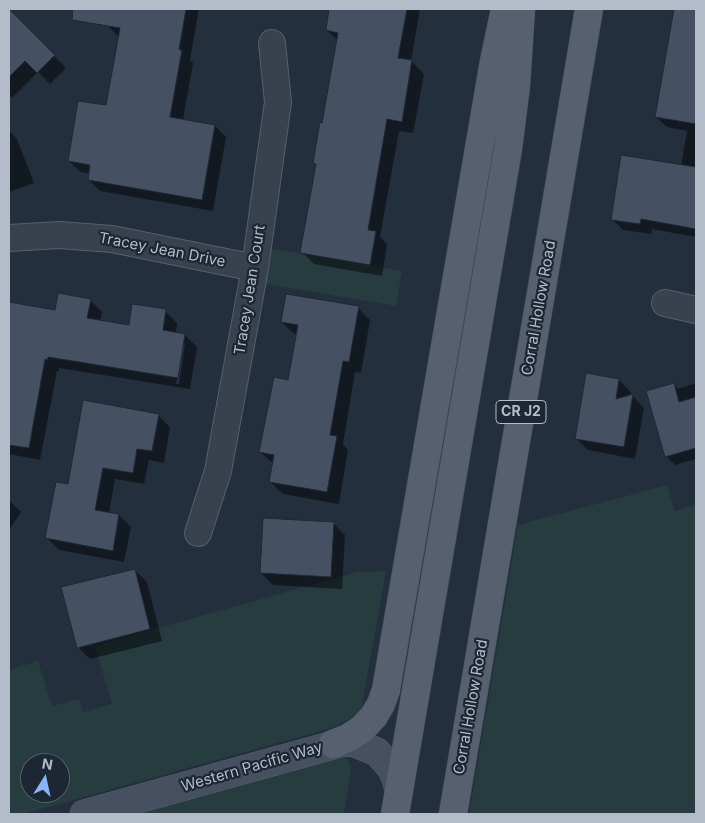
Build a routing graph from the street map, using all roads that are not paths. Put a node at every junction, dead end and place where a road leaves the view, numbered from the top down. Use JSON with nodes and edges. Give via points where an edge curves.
{"nodes":[{"id":1,"x":505,"y":9,"type":"edge"},
{"id":2,"x":521,"y":9,"type":"edge"},
{"id":3,"x":589,"y":9,"type":"edge"},
{"id":4,"x":272,"y":43,"type":"dead end"},
{"id":5,"x":9,"y":238,"type":"edge"},
{"id":6,"x":255,"y":268,"type":"junction"},
{"id":7,"x":665,"y":303,"type":"dead end"},
{"id":8,"x":696,"y":310,"type":"edge"},
{"id":9,"x":198,"y":533,"type":"dead end"},
{"id":10,"x":333,"y":744,"type":"junction"},
{"id":11,"x":397,"y":802,"type":"edge"},
{"id":12,"x":84,"y":814,"type":"edge"},
{"id":13,"x":453,"y":814,"type":"edge"}],
"edges":[{"from":1,"to":10,"type":"main road","via":[[386,690],[374,716],[348,738]]},
{"from":2,"to":11,"type":"main road","via":[[508,149]]},
{"from":3,"to":13,"type":"main road","name":"Corral Hollow Road","number":"CR J2"},
{"from":4,"to":6,"type":"street","name":"Tracey Jean Court","via":[[278,102]]},
{"from":5,"to":6,"type":"street","name":"Tracey Jean Drive","via":[[59,235],[112,238]]},
{"from":6,"to":9,"type":"street","name":"Tracey Jean Court","via":[[218,471]]},
{"from":7,"to":8,"type":"street"},
{"from":10,"to":11,"type":"street","name":"Western Pacific Way","via":[[355,743],[377,752],[396,779]]},
{"from":10,"to":12,"type":"street","name":"Western Pacific Way"}]}
